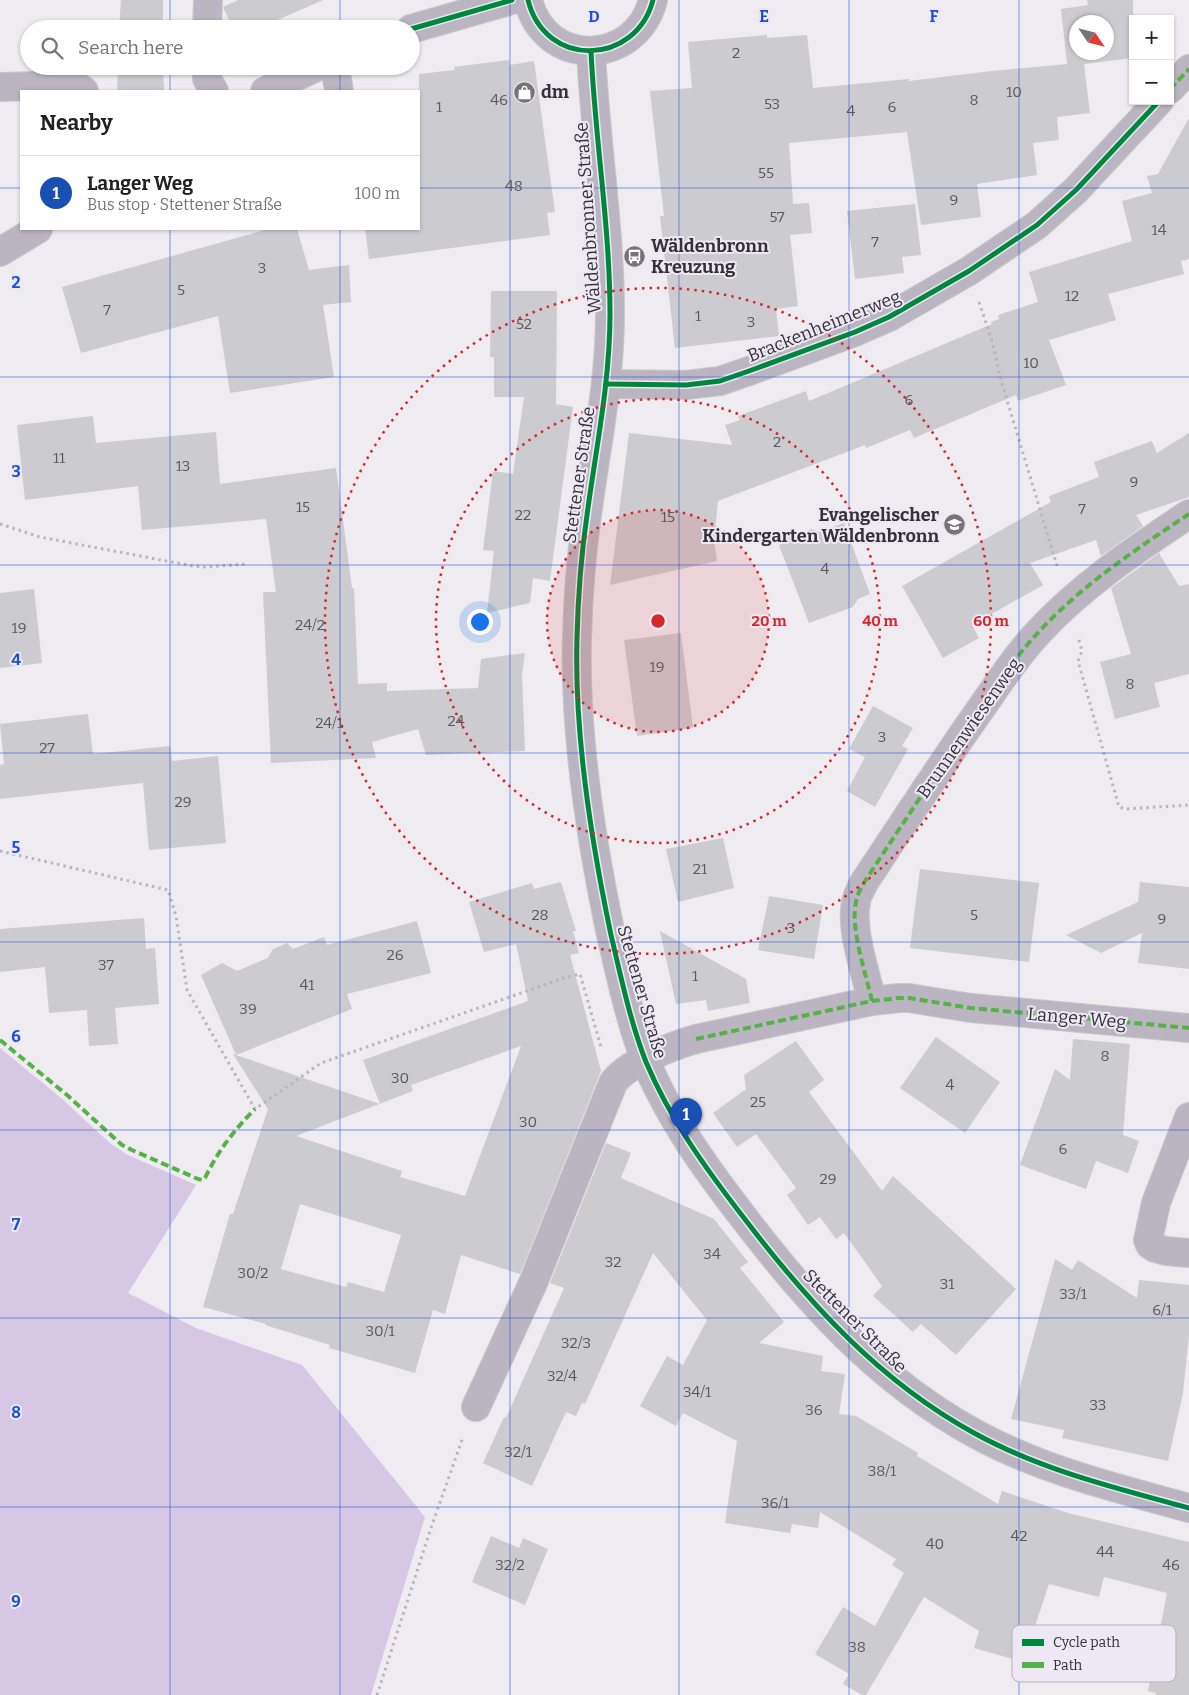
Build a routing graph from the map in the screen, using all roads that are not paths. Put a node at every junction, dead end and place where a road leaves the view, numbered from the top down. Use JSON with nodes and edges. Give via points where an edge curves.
{"nodes":[{"id":1,"x":208,"y":0,"type":"edge"},
{"id":2,"x":512,"y":0,"type":"edge"},
{"id":3,"x":528,"y":0,"type":"edge"},
{"id":4,"x":653,"y":0,"type":"edge"},
{"id":5,"x":207,"y":20,"type":"edge"},
{"id":6,"x":420,"y":26,"type":"edge"},
{"id":7,"x":591,"y":51,"type":"junction"},
{"id":8,"x":1189,"y":69,"type":"edge"},
{"id":9,"x":207,"y":75,"type":"edge"},
{"id":10,"x":300,"y":75,"type":"edge"},
{"id":11,"x":336,"y":75,"type":"edge"},
{"id":12,"x":1174,"y":85,"type":"edge"},
{"id":13,"x":0,"y":87,"type":"edge"},
{"id":14,"x":82,"y":90,"type":"edge"},
{"id":15,"x":213,"y":90,"type":"edge"},
{"id":16,"x":267,"y":90,"type":"edge"},
{"id":17,"x":338,"y":90,"type":"edge"},
{"id":18,"x":1155,"y":105,"type":"edge"},
{"id":19,"x":36,"y":230,"type":"edge"},
{"id":20,"x":0,"y":252,"type":"edge"},
{"id":21,"x":606,"y":384,"type":"junction"},
{"id":22,"x":1189,"y":514,"type":"edge"},
{"id":23,"x":872,"y":1001,"type":"junction"},
{"id":24,"x":1189,"y":1028,"type":"edge"},
{"id":25,"x":645,"y":1060,"type":"junction"},
{"id":26,"x":1189,"y":1117,"type":"edge"},
{"id":27,"x":1189,"y":1253,"type":"edge"},
{"id":28,"x":476,"y":1407,"type":"road end"},
{"id":29,"x":1189,"y":1508,"type":"edge"}],
"edges":[{"from":1,"to":5,"type":"street"},
{"from":2,"to":6,"type":"street"},
{"from":3,"to":7,"type":"street","via":[[534,17],[547,35],[559,44]]},
{"from":4,"to":7,"type":"street","via":[[650,12],[630,37],[616,45]]},
{"from":7,"to":21,"type":"street","name":"Wäldenbronner Straße","via":[[609,262]]},
{"from":8,"to":12,"type":"street"},
{"from":9,"to":15,"type":"street"},
{"from":10,"to":16,"type":"street"},
{"from":11,"to":17,"type":"street"},
{"from":13,"to":14,"type":"street","via":[[70,84]]},
{"from":18,"to":21,"type":"street","name":"Brackenheimerweg","via":[[1076,190],[1024,235],[969,272],[883,320],[720,381]]},
{"from":19,"to":20,"type":"street"},
{"from":21,"to":25,"type":"street","name":"Stettener Straße","via":[[582,556],[576,639],[577,678],[588,810],[600,885],[628,1006]]},
{"from":22,"to":23,"type":"street","name":"Brunnenwiesenweg","via":[[1104,574],[1035,636],[927,786],[865,881],[856,902],[855,916]]},
{"from":23,"to":24,"type":"street","name":"Langer Weg","via":[[909,998],[971,1008]]},
{"from":23,"to":25,"type":"street","name":"Langer Weg","via":[[696,1039]]},
{"from":25,"to":28,"type":"street","name":"Langer Weg","via":[[627,1069],[613,1083],[533,1283]]},
{"from":25,"to":29,"type":"street","name":"Stettener Straße","via":[[686,1139],[724,1193],[819,1309],[897,1383],[951,1420],[1031,1460]]},
{"from":26,"to":27,"type":"street","via":[[1156,1203],[1148,1240],[1155,1248]]}]}
